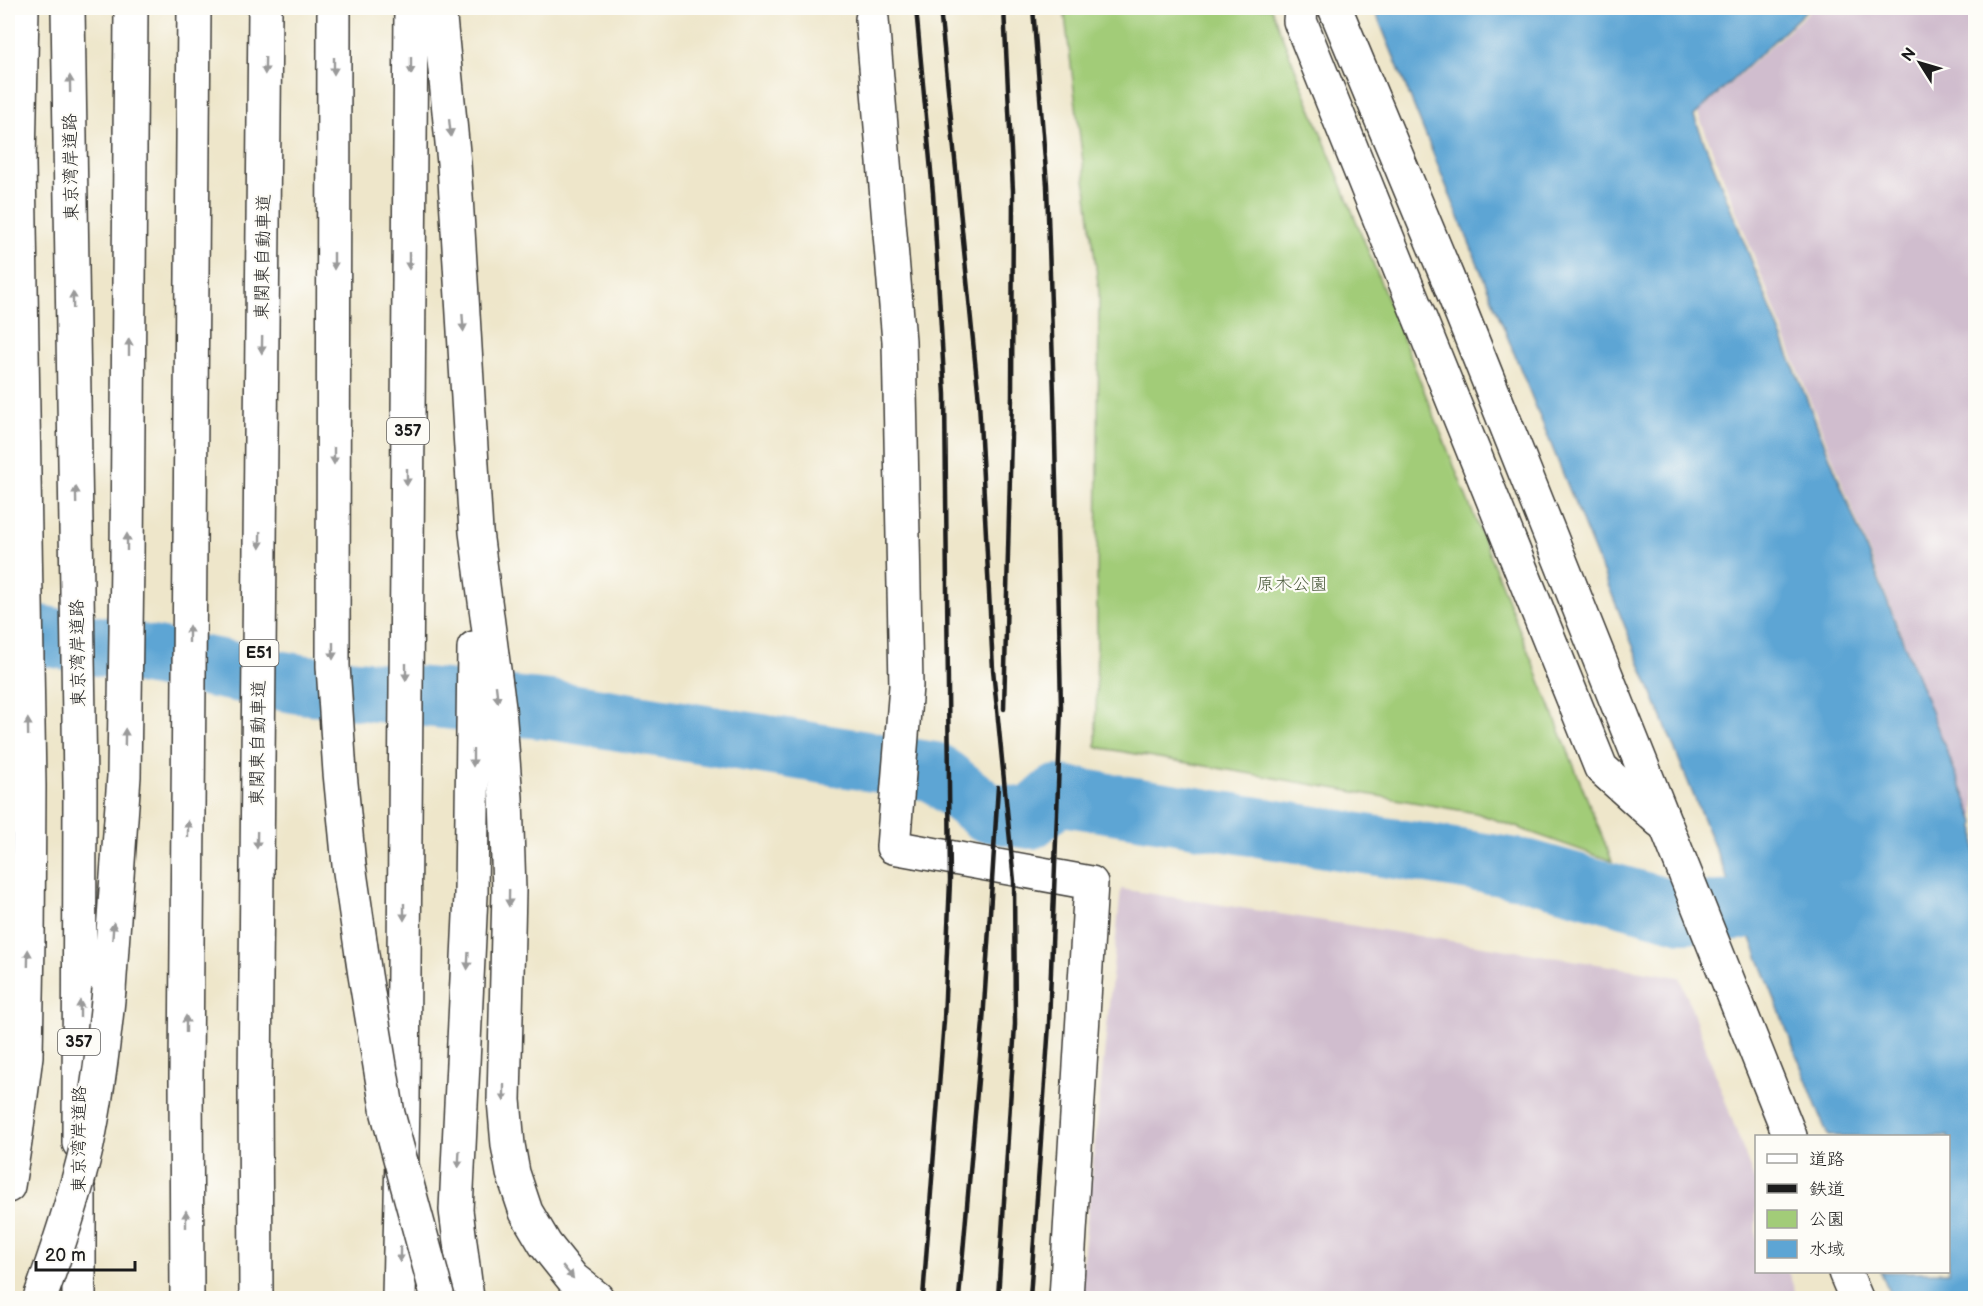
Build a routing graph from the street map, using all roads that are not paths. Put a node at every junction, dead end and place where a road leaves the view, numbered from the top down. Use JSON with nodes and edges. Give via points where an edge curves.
{"nodes":[{"id":1,"x":22,"y":8,"type":"edge"},
{"id":2,"x":69,"y":8,"type":"edge"},
{"id":3,"x":131,"y":8,"type":"edge"},
{"id":4,"x":194,"y":8,"type":"edge"},
{"id":5,"x":266,"y":8,"type":"edge"},
{"id":6,"x":334,"y":8,"type":"edge"},
{"id":7,"x":411,"y":8,"type":"edge"},
{"id":8,"x":439,"y":8,"type":"edge"},
{"id":9,"x":1300,"y":8,"type":"edge"},
{"id":10,"x":1335,"y":8,"type":"edge"},
{"id":11,"x":872,"y":19,"type":"dead end"},
{"id":12,"x":19,"y":163,"type":"junction"},
{"id":13,"x":8,"y":246,"type":"edge"},
{"id":14,"x":477,"y":532,"type":"junction"},
{"id":15,"x":1666,"y":826,"type":"junction"},
{"id":16,"x":1789,"y":1135,"type":"edge"},
{"id":17,"x":8,"y":1186,"type":"edge"},
{"id":18,"x":1845,"y":1273,"type":"edge"},
{"id":19,"x":39,"y":1299,"type":"edge"},
{"id":20,"x":79,"y":1299,"type":"edge"},
{"id":21,"x":187,"y":1299,"type":"edge"},
{"id":22,"x":256,"y":1299,"type":"edge"},
{"id":23,"x":399,"y":1299,"type":"edge"},
{"id":24,"x":438,"y":1299,"type":"edge"},
{"id":25,"x":467,"y":1299,"type":"edge"},
{"id":26,"x":597,"y":1299,"type":"edge"},
{"id":27,"x":1066,"y":1299,"type":"edge"},
{"id":28,"x":1856,"y":1299,"type":"edge"}],
"edges":[{"from":1,"to":12,"type":"main road"},
{"from":20,"to":2,"type":"main road","name":"東京湾岸道路","number":"357","one_way":true,"via":[[80,785]]},
{"from":19,"to":3,"type":"main road","one_way":true,"bridge":true,"via":[[64,1231],[87,1144],[110,990],[124,776]]},
{"from":21,"to":4,"type":"main road","one_way":true},
{"from":5,"to":22,"type":"main road","name":"東関東自動車道","number":"E51","one_way":true},
{"from":6,"to":24,"type":"main road","one_way":true,"bridge":true,"via":[[333,666],[340,773],[349,865],[388,1114]]},
{"from":7,"to":23,"type":"main road","number":"357","one_way":true},
{"from":8,"to":14,"type":"main road","one_way":true,"via":[[454,163]]},
{"from":9,"to":15,"type":"main road","via":[[1300,21],[1601,768]]},
{"from":10,"to":15,"type":"main road"},
{"from":11,"to":27,"type":"main road","via":[[899,341],[906,686],[893,847],[1091,883]]},
{"from":12,"to":13,"type":"main road"},
{"from":17,"to":12,"type":"main road","one_way":true,"via":[[26,1056],[29,786]]},
{"from":14,"to":25,"type":"main road","one_way":true,"via":[[473,839],[456,1210]]},
{"from":14,"to":26,"type":"main road","one_way":true,"via":[[499,708],[508,840],[504,1100],[513,1173],[526,1212],[545,1244],[573,1279]]},
{"from":15,"to":16,"type":"main road"},
{"from":18,"to":28,"type":"main road"}]}
